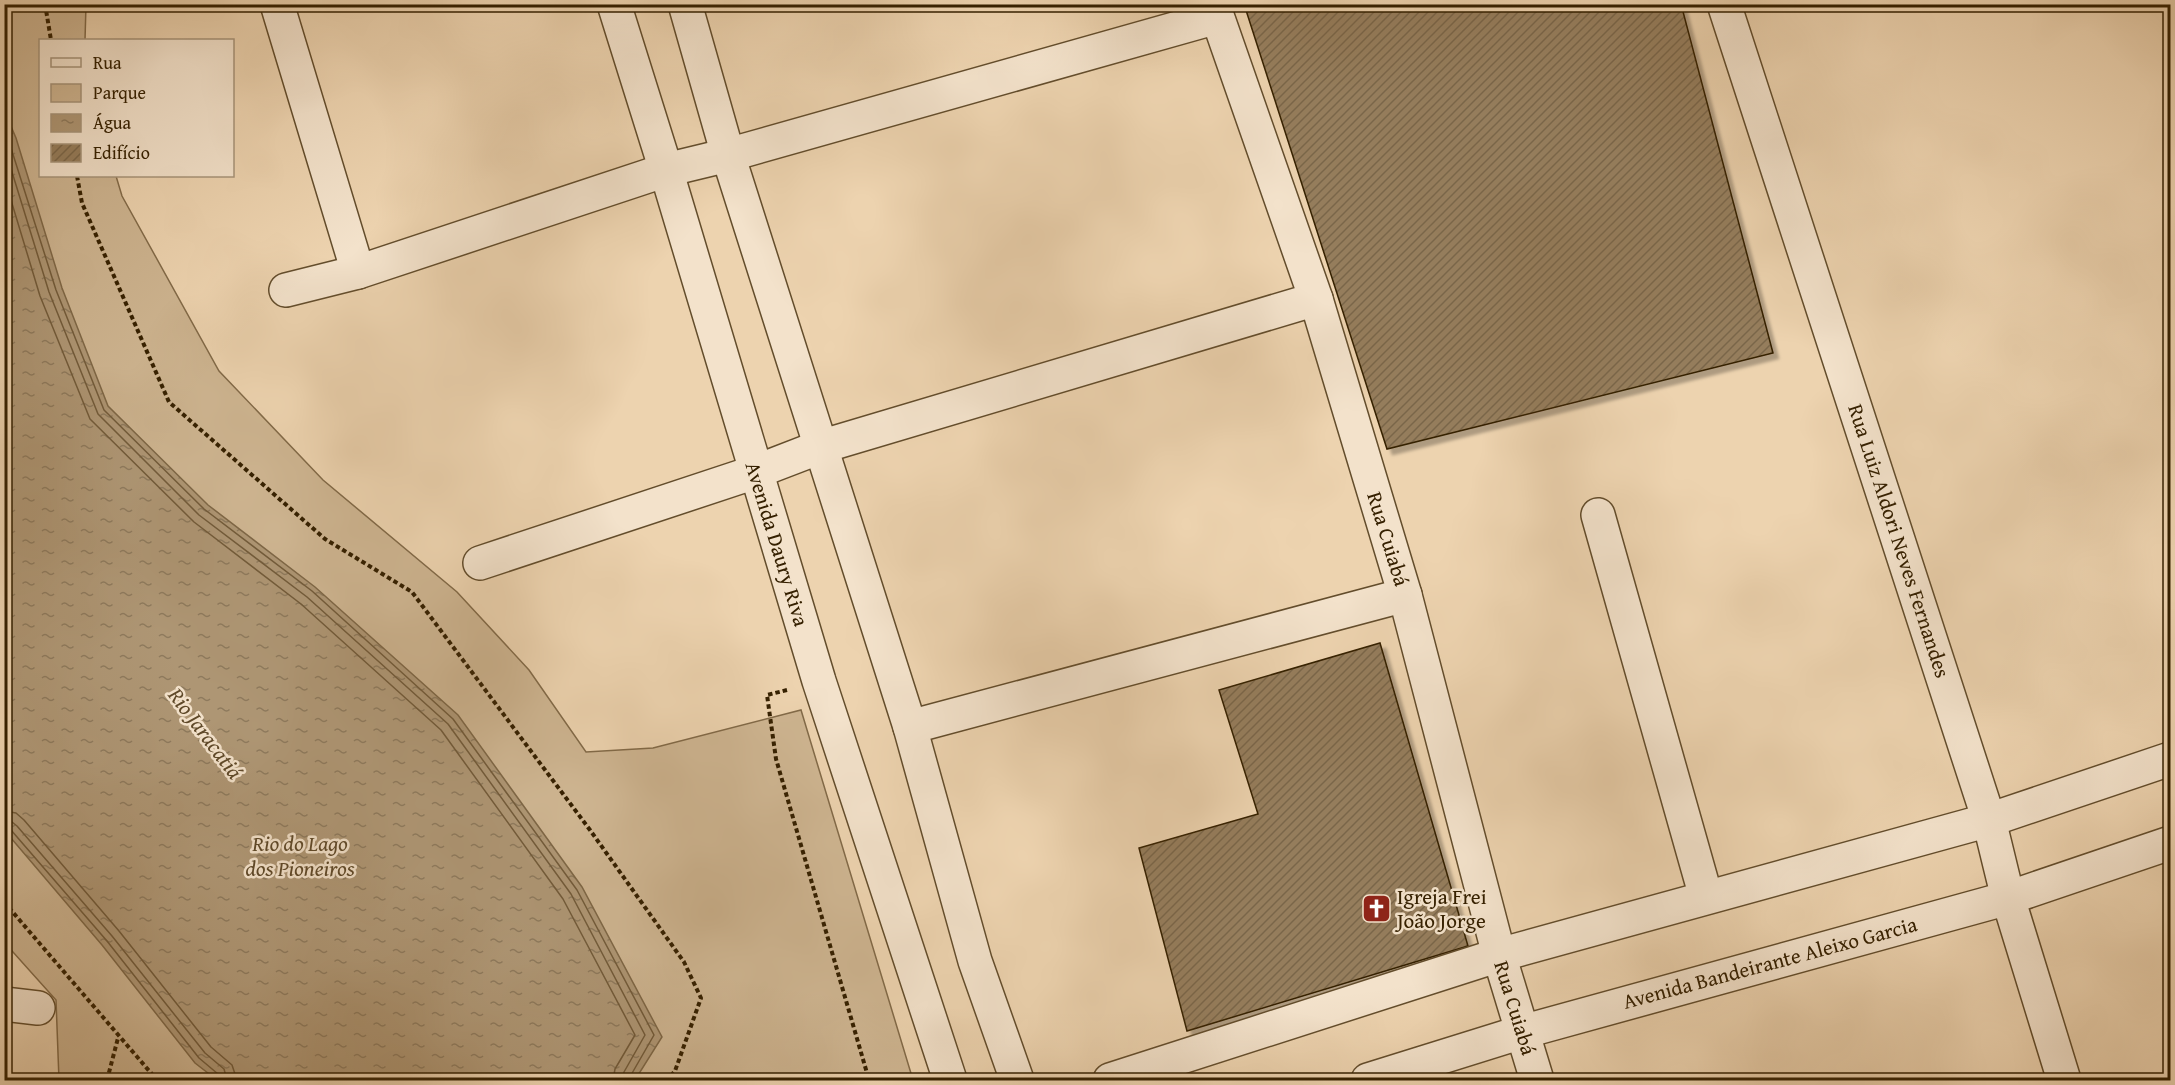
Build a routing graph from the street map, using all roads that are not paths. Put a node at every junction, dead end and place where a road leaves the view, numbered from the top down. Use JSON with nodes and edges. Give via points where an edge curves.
{"nodes":[{"id":1,"x":277,"y":4,"type":"edge"},
{"id":2,"x":614,"y":4,"type":"edge"},
{"id":3,"x":685,"y":4,"type":"edge"},
{"id":4,"x":1724,"y":4,"type":"edge"},
{"id":5,"x":1215,"y":11,"type":"edge"},
{"id":6,"x":728,"y":155,"type":"junction"},
{"id":7,"x":666,"y":170,"type":"junction"},
{"id":8,"x":358,"y":272,"type":"junction"},
{"id":9,"x":286,"y":290,"type":"dead end"},
{"id":10,"x":1316,"y":299,"type":"junction"},
{"id":11,"x":820,"y":447,"type":"junction"},
{"id":12,"x":755,"y":472,"type":"junction"},
{"id":13,"x":1598,"y":515,"type":"dead end"},
{"id":14,"x":480,"y":563,"type":"dead end"},
{"id":15,"x":1405,"y":595,"type":"junction"},
{"id":16,"x":910,"y":727,"type":"junction"},
{"id":17,"x":2170,"y":759,"type":"edge"},
{"id":18,"x":1989,"y":820,"type":"junction"},
{"id":19,"x":2170,"y":843,"type":"edge"},
{"id":20,"x":1706,"y":897,"type":"junction"},
{"id":21,"x":2008,"y":898,"type":"junction"},
{"id":22,"x":1499,"y":955,"type":"junction"},
{"id":23,"x":4,"y":1005,"type":"edge"},
{"id":24,"x":38,"y":1008,"type":"dead end"},
{"id":25,"x":1521,"y":1032,"type":"junction"},
{"id":26,"x":950,"y":1080,"type":"edge"},
{"id":27,"x":1017,"y":1080,"type":"edge"},
{"id":28,"x":1110,"y":1080,"type":"edge"},
{"id":29,"x":1368,"y":1080,"type":"edge"},
{"id":30,"x":1538,"y":1080,"type":"edge"},
{"id":31,"x":2064,"y":1080,"type":"edge"}],
"edges":[{"from":1,"to":8,"type":"street"},
{"from":2,"to":7,"type":"street","name":"Avenida Daury Riva"},
{"from":3,"to":6,"type":"street"},
{"from":4,"to":18,"type":"street","name":"Rua Luiz Aldori Neves Fernandes"},
{"from":5,"to":6,"type":"street"},
{"from":5,"to":10,"type":"street","name":"Rua Cuiabá"},
{"from":6,"to":7,"type":"street"},
{"from":6,"to":11,"type":"street"},
{"from":7,"to":8,"type":"street"},
{"from":7,"to":12,"type":"street","name":"Avenida Daury Riva"},
{"from":8,"to":9,"type":"street"},
{"from":10,"to":11,"type":"street"},
{"from":10,"to":15,"type":"street","name":"Rua Cuiabá"},
{"from":11,"to":12,"type":"street"},
{"from":11,"to":16,"type":"street"},
{"from":12,"to":14,"type":"street"},
{"from":12,"to":26,"type":"street","name":"Avenida Daury Riva"},
{"from":13,"to":20,"type":"street"},
{"from":15,"to":16,"type":"street"},
{"from":15,"to":22,"type":"street","name":"Rua Cuiabá"},
{"from":16,"to":27,"type":"street","via":[[975,961]]},
{"from":17,"to":18,"type":"street"},
{"from":18,"to":20,"type":"street"},
{"from":18,"to":21,"type":"street","name":"Rua Luiz Aldori Neves Fernandes"},
{"from":19,"to":21,"type":"street","name":"Avenida Bandeirante Aleixo Garcia"},
{"from":20,"to":22,"type":"street"},
{"from":21,"to":25,"type":"street","name":"Avenida Bandeirante Aleixo Garcia"},
{"from":21,"to":31,"type":"street","name":"Rua Luiz Aldori Neves Fernandes"},
{"from":22,"to":25,"type":"street","name":"Rua Cuiabá"},
{"from":22,"to":28,"type":"street"},
{"from":23,"to":24,"type":"street"},
{"from":25,"to":29,"type":"street","name":"Avenida Bandeirante Aleixo Garcia"},
{"from":25,"to":30,"type":"street","name":"Rua Cuiabá"}]}
